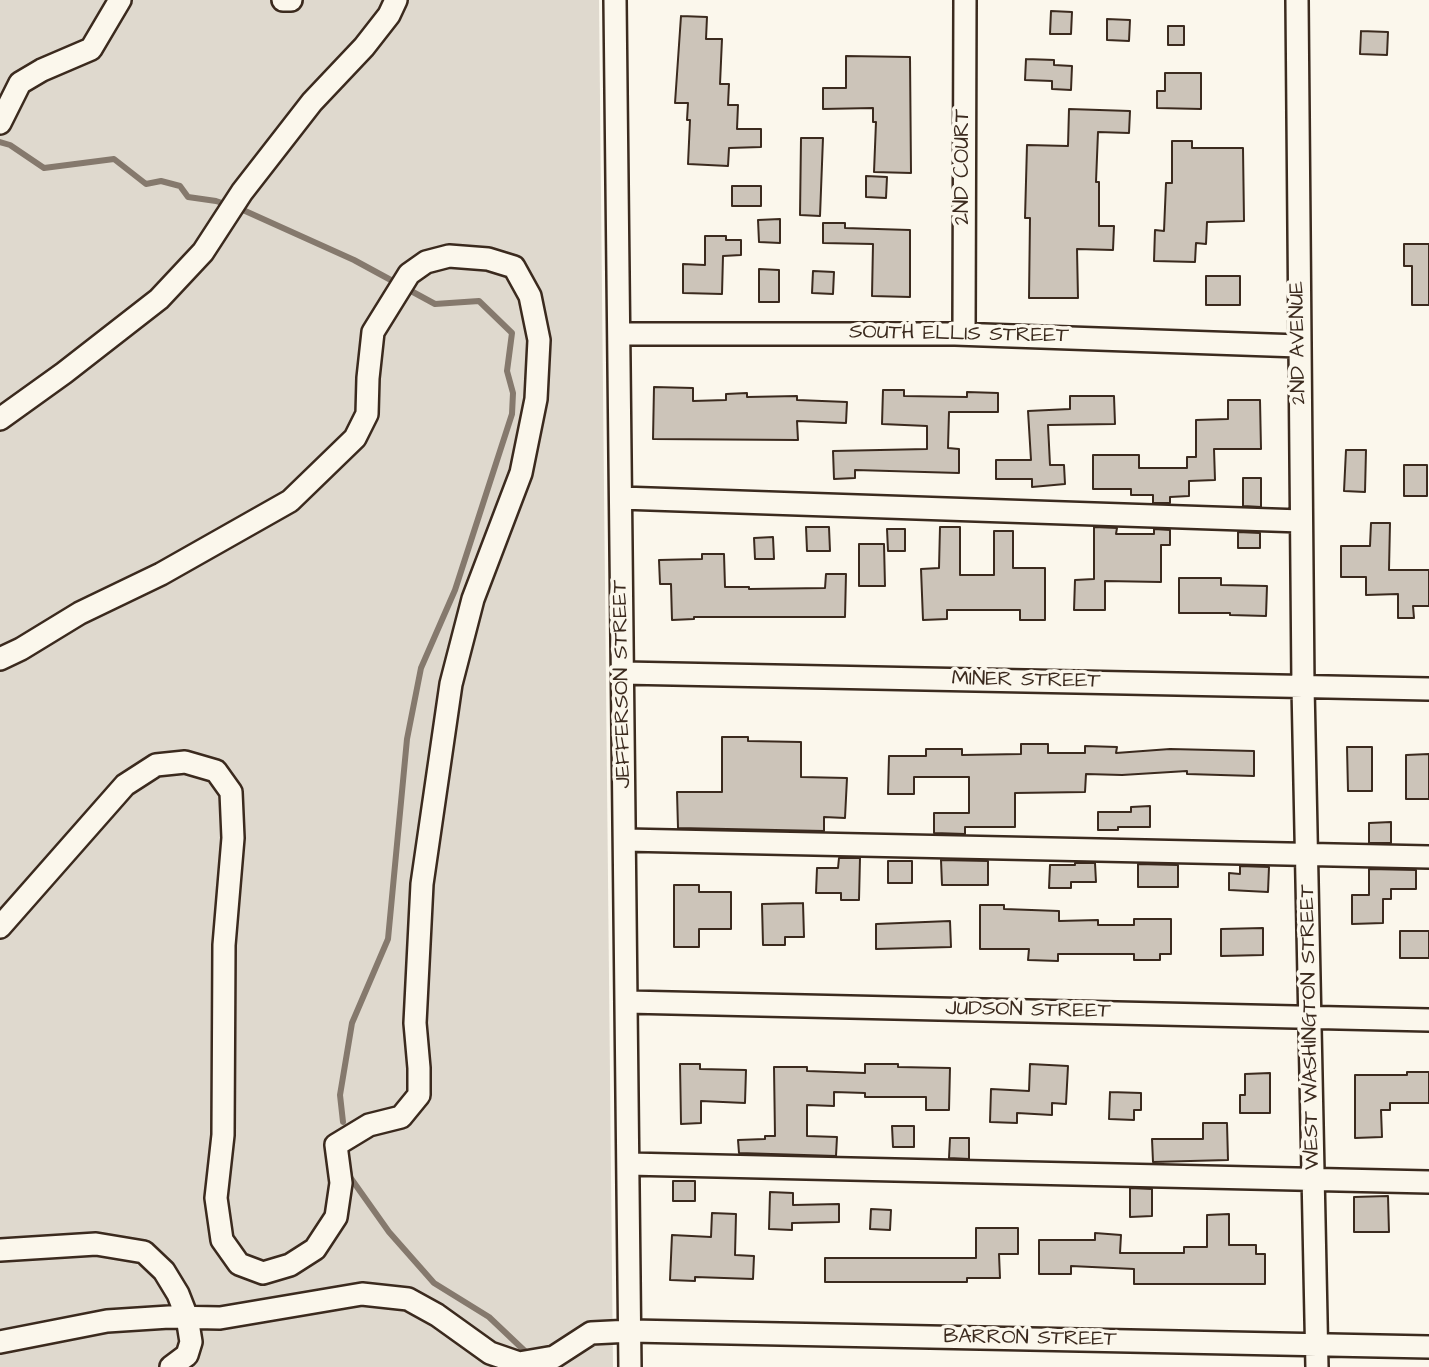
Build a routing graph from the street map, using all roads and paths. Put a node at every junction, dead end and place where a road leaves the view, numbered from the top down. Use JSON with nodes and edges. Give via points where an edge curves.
{"nodes":[{"id":1,"x":120,"y":0,"type":"edge"},
{"id":2,"x":283,"y":0,"type":"edge"},
{"id":3,"x":291,"y":0,"type":"edge"},
{"id":4,"x":396,"y":0,"type":"edge"},
{"id":5,"x":615,"y":0,"type":"edge"},
{"id":6,"x":965,"y":0,"type":"edge"},
{"id":7,"x":1297,"y":0,"type":"edge"},
{"id":8,"x":0,"y":123,"type":"edge"},
{"id":9,"x":619,"y":334,"type":"junction"},
{"id":10,"x":964,"y":334,"type":"junction"},
{"id":11,"x":1299,"y":346,"type":"junction"},
{"id":12,"x":0,"y":419,"type":"edge"},
{"id":13,"x":621,"y":498,"type":"junction"},
{"id":14,"x":1301,"y":521,"type":"junction"},
{"id":15,"x":0,"y":659,"type":"edge"},
{"id":16,"x":623,"y":673,"type":"junction"},
{"id":17,"x":1303,"y":686,"type":"junction"},
{"id":18,"x":1429,"y":689,"type":"edge"},
{"id":19,"x":625,"y":840,"type":"junction"},
{"id":20,"x":1307,"y":855,"type":"junction"},
{"id":21,"x":1429,"y":857,"type":"edge"},
{"id":22,"x":0,"y":927,"type":"edge"},
{"id":23,"x":626,"y":1002,"type":"junction"},
{"id":24,"x":1311,"y":1018,"type":"junction"},
{"id":25,"x":1429,"y":1020,"type":"edge"},
{"id":26,"x":628,"y":1164,"type":"junction"},
{"id":27,"x":1314,"y":1180,"type":"junction"},
{"id":28,"x":1429,"y":1182,"type":"edge"},
{"id":29,"x":0,"y":1250,"type":"edge"},
{"id":30,"x":187,"y":1317,"type":"junction"},
{"id":31,"x":631,"y":1331,"type":"junction"},
{"id":32,"x":0,"y":1342,"type":"edge"},
{"id":33,"x":1317,"y":1345,"type":"junction"},
{"id":34,"x":1429,"y":1347,"type":"edge"},
{"id":35,"x":171,"y":1367,"type":"edge"},
{"id":36,"x":630,"y":1367,"type":"edge"},
{"id":37,"x":1317,"y":1367,"type":"edge"}],
"edges":[{"from":1,"to":8,"type":"street","via":[[92,49],[20,83]]},
{"from":2,"to":3,"type":"street"},
{"from":4,"to":12,"type":"street","via":[[364,47],[312,102],[240,196],[203,253],[159,299]]},
{"from":5,"to":9,"type":"street","name":"JEFFERSON STREET"},
{"from":6,"to":10,"type":"street","name":"2ND COURT"},
{"from":7,"to":11,"type":"street","name":"2ND AVENUE"},
{"from":9,"to":10,"type":"street","name":"SOUTH ELLIS STREET"},
{"from":9,"to":13,"type":"street","name":"JEFFERSON STREET"},
{"from":10,"to":11,"type":"street","name":"SOUTH ELLIS STREET"},
{"from":11,"to":14,"type":"street","name":"2ND AVENUE"},
{"from":13,"to":14,"type":"street"},
{"from":13,"to":16,"type":"street","name":"JEFFERSON STREET"},
{"from":14,"to":17,"type":"street","name":"2ND AVENUE"},
{"from":15,"to":22,"type":"street","via":[[290,501],[355,438],[367,414],[373,332],[409,274],[426,262],[449,256],[488,259],[514,267],[530,296],[539,340],[537,399],[521,473],[473,599],[451,684],[422,884],[415,1023],[419,1095],[401,1116],[369,1125],[336,1145],[341,1184],[336,1217],[315,1249],[290,1265],[263,1273],[239,1264],[222,1240],[216,1198],[223,1135],[224,945],[233,838],[231,792],[216,771],[185,762],[156,765],[125,785]]},
{"from":16,"to":17,"type":"street","name":"MINER STREET"},
{"from":16,"to":19,"type":"street","name":"JEFFERSON STREET"},
{"from":17,"to":18,"type":"street","name":"MINER STREET"},
{"from":17,"to":20,"type":"street","name":"WEST WASHINGTON STREET"},
{"from":19,"to":20,"type":"street"},
{"from":19,"to":23,"type":"street","name":"JEFFERSON STREET"},
{"from":20,"to":21,"type":"street"},
{"from":20,"to":24,"type":"street","name":"WEST WASHINGTON STREET"},
{"from":23,"to":24,"type":"street","name":"JUDSON STREET"},
{"from":23,"to":26,"type":"street","name":"JEFFERSON STREET"},
{"from":24,"to":25,"type":"street","name":"JUDSON STREET"},
{"from":24,"to":27,"type":"street","name":"WEST WASHINGTON STREET"},
{"from":26,"to":27,"type":"street"},
{"from":26,"to":31,"type":"street","name":"JEFFERSON STREET"},
{"from":27,"to":28,"type":"street"},
{"from":27,"to":33,"type":"street","name":"WEST WASHINGTON STREET"},
{"from":29,"to":30,"type":"street","via":[[96,1244],[144,1252],[164,1271]]},
{"from":30,"to":31,"type":"street","name":"BARRON STREET","via":[[220,1318],[362,1294],[408,1299],[490,1353],[519,1363],[554,1357],[591,1333]]},
{"from":30,"to":32,"type":"street","name":"BARRON STREET","via":[[107,1321]]},
{"from":30,"to":35,"type":"street","via":[[191,1342],[187,1355]]},
{"from":31,"to":33,"type":"street","name":"BARRON STREET"},
{"from":31,"to":36,"type":"street","name":"JEFFERSON STREET"},
{"from":33,"to":34,"type":"street","name":"BARRON STREET"},
{"from":33,"to":37,"type":"street","name":"WEST WASHINGTON STREET"}]}
